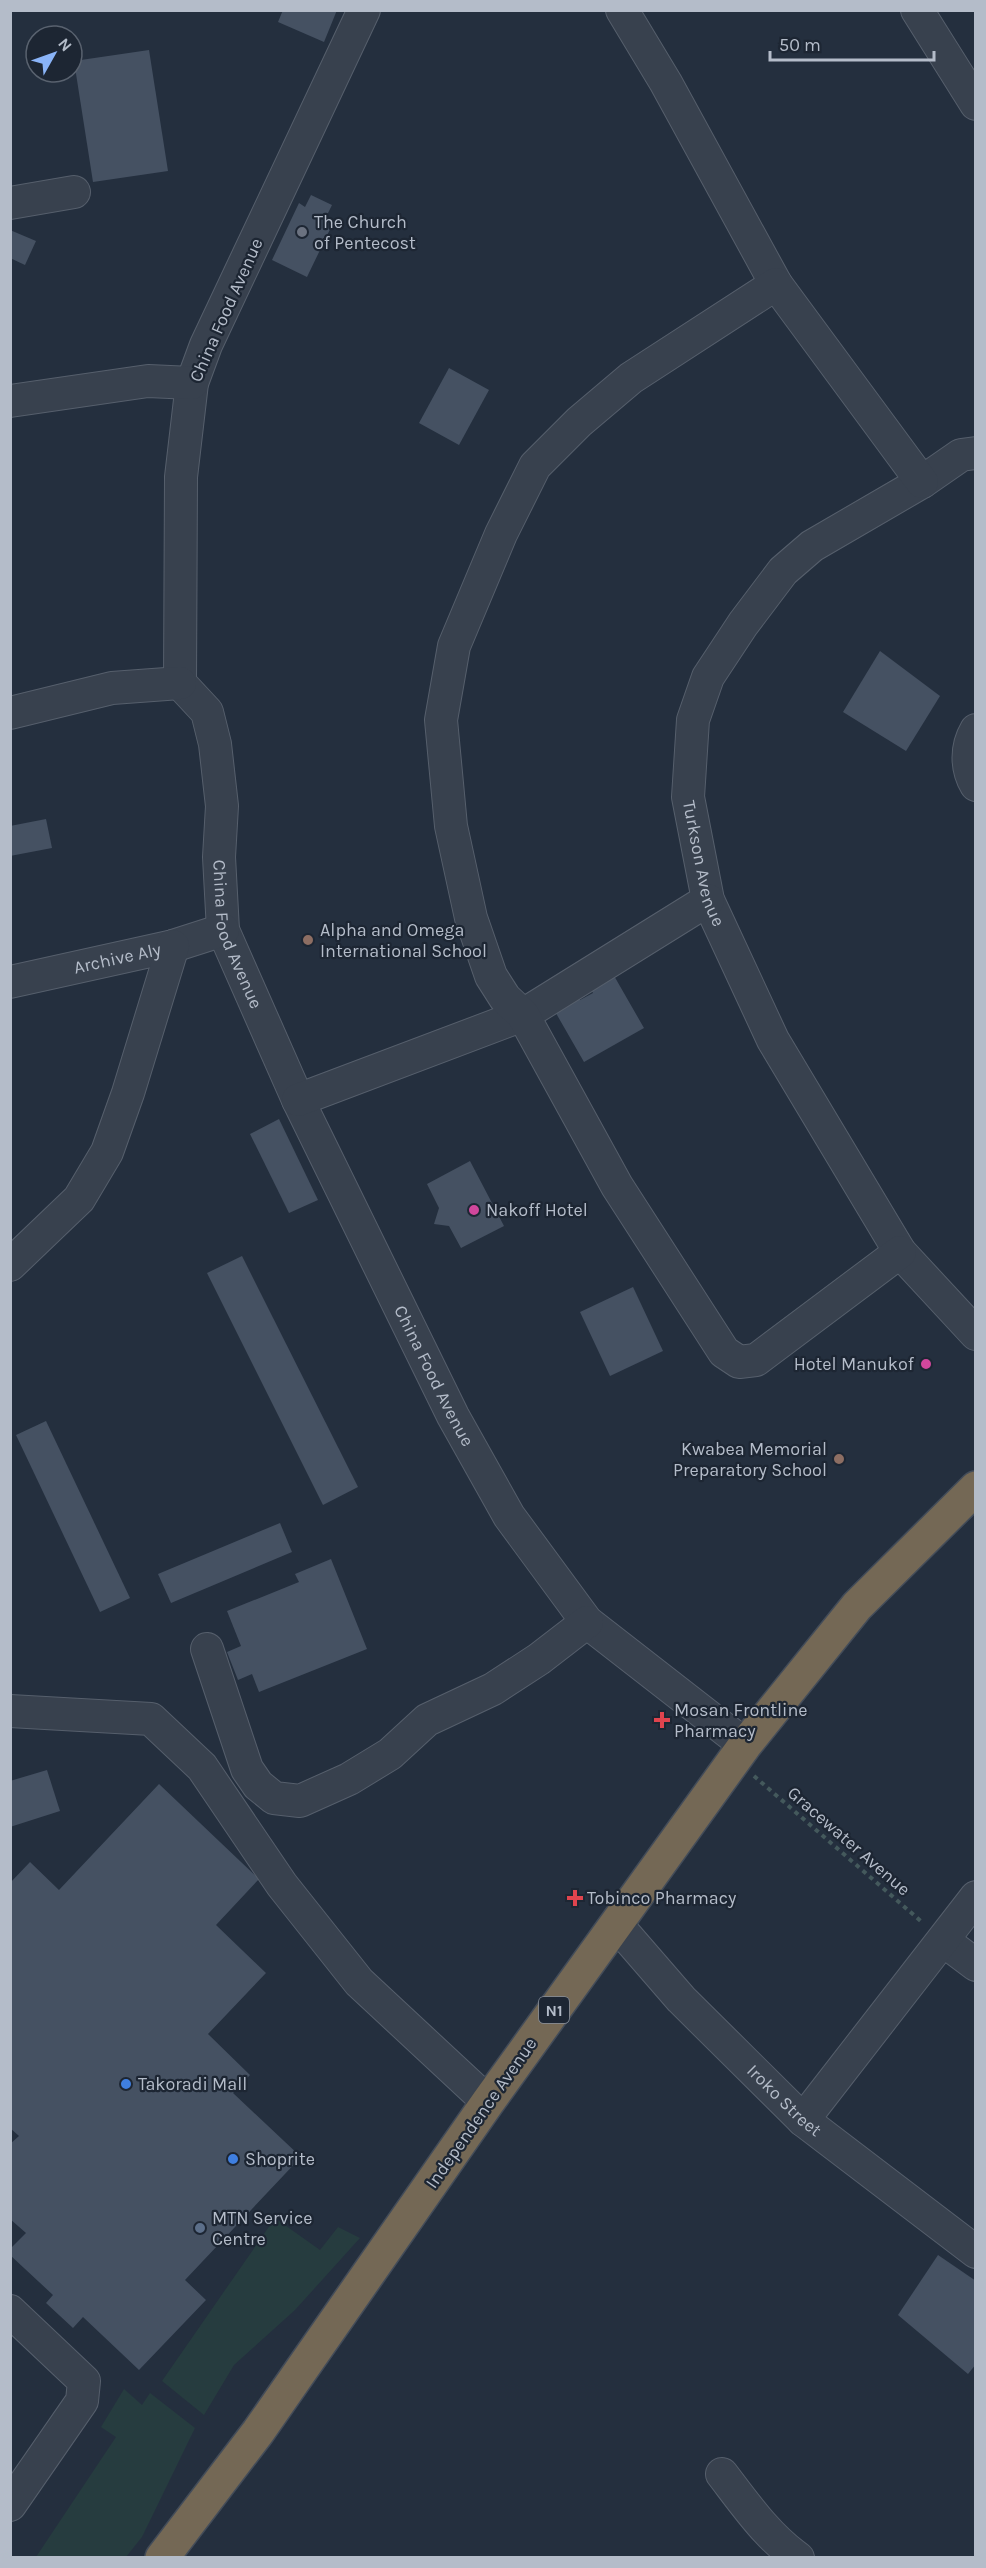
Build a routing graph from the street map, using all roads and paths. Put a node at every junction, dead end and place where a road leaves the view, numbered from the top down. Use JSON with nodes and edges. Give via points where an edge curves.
{"nodes":[{"id":1,"x":364,"y":10,"type":"edge"},
{"id":2,"x":622,"y":10,"type":"edge"},
{"id":3,"x":917,"y":10,"type":"edge"},
{"id":4,"x":975,"y":104,"type":"edge"},
{"id":5,"x":74,"y":192,"type":"dead end"},
{"id":6,"x":10,"y":203,"type":"edge"},
{"id":7,"x":776,"y":284,"type":"junction"},
{"id":8,"x":192,"y":383,"type":"junction"},
{"id":9,"x":18,"y":399,"type":"edge"},
{"id":10,"x":975,"y":453,"type":"edge"},
{"id":11,"x":922,"y":482,"type":"junction"},
{"id":12,"x":180,"y":683,"type":"junction"},
{"id":13,"x":10,"y":713,"type":"edge"},
{"id":14,"x":975,"y":730,"type":"edge"},
{"id":15,"x":975,"y":785,"type":"edge"},
{"id":16,"x":708,"y":900,"type":"junction"},
{"id":17,"x":223,"y":930,"type":"junction"},
{"id":18,"x":173,"y":946,"type":"junction"},
{"id":19,"x":10,"y":982,"type":"edge"},
{"id":20,"x":523,"y":1015,"type":"junction"},
{"id":21,"x":298,"y":1100,"type":"junction"},
{"id":22,"x":900,"y":1252,"type":"junction"},
{"id":23,"x":10,"y":1265,"type":"edge"},
{"id":24,"x":975,"y":1334,"type":"edge"},
{"id":25,"x":975,"y":1488,"type":"edge"},
{"id":26,"x":587,"y":1622,"type":"junction"},
{"id":27,"x":207,"y":1649,"type":"dead end"},
{"id":28,"x":10,"y":1711,"type":"edge"},
{"id":29,"x":741,"y":1753,"type":"junction"},
{"id":30,"x":975,"y":1897,"type":"edge"},
{"id":31,"x":616,"y":1924,"type":"junction"},
{"id":32,"x":944,"y":1941,"type":"junction"},
{"id":33,"x":975,"y":1965,"type":"edge"},
{"id":34,"x":488,"y":2102,"type":"junction"},
{"id":35,"x":803,"y":2120,"type":"junction"},
{"id":36,"x":975,"y":2252,"type":"edge"},
{"id":37,"x":10,"y":2311,"type":"edge"},
{"id":38,"x":722,"y":2475,"type":"dead end"},
{"id":39,"x":10,"y":2505,"type":"edge"},
{"id":40,"x":162,"y":2558,"type":"edge"},
{"id":41,"x":798,"y":2558,"type":"edge"}],
"edges":[{"from":1,"to":8,"type":"street","name":"China Food Avenue","via":[[206,345]]},
{"from":2,"to":7,"type":"street"},
{"from":3,"to":4,"type":"street"},
{"from":5,"to":6,"type":"street"},
{"from":7,"to":11,"type":"street"},
{"from":7,"to":20,"type":"street","via":[[632,378],[579,422],[535,466],[501,534],[454,646],[441,720],[451,826],[471,918],[491,976],[505,998]]},
{"from":8,"to":9,"type":"street","via":[[148,381]]},
{"from":8,"to":12,"type":"street","name":"China Food Avenue","via":[[181,477]]},
{"from":10,"to":11,"type":"street","name":"Turkson Avenue","via":[[961,455]]},
{"from":11,"to":16,"type":"street","name":"Turkson Avenue","via":[[812,546],[783,571],[708,677],[693,720],[688,797]]},
{"from":12,"to":13,"type":"street","via":[[112,688]]},
{"from":12,"to":17,"type":"street","name":"China Food Avenue","via":[[207,712],[215,744],[222,806],[219,857]]},
{"from":14,"to":15,"type":"street","via":[[968,762]]},
{"from":16,"to":20,"type":"street"},
{"from":16,"to":22,"type":"street","name":"Turkson Avenue","via":[[773,1040]]},
{"from":17,"to":18,"type":"street","name":"Archive Aly"},
{"from":17,"to":21,"type":"street","name":"China Food Avenue"},
{"from":18,"to":19,"type":"street","name":"Archive Aly"},
{"from":18,"to":23,"type":"street","via":[[106,1152],[79,1199]]},
{"from":20,"to":21,"type":"street"},
{"from":20,"to":22,"type":"street","via":[[617,1186],[724,1352],[739,1362],[756,1360]]},
{"from":21,"to":26,"type":"street","name":"China Food Avenue","via":[[458,1426],[509,1516]]},
{"from":22,"to":24,"type":"street","name":"Turkson Avenue"},
{"from":25,"to":29,"type":"highway","name":"Independence Avenue","number":"N1","via":[[857,1606]]},
{"from":26,"to":27,"type":"street","via":[[493,1689],[427,1720],[390,1754],[349,1779],[300,1801],[274,1797],[258,1785],[247,1769]]},
{"from":26,"to":29,"type":"street","name":"China Food Avenue"},
{"from":28,"to":34,"type":"street","via":[[151,1719],[202,1767],[282,1885],[359,1982]]},
{"from":29,"to":31,"type":"highway","name":"Independence Avenue","number":"N1"},
{"from":29,"to":32,"type":"path","name":"Gracewater Avenue"},
{"from":30,"to":32,"type":"street"},
{"from":31,"to":34,"type":"highway","name":"Independence Avenue","number":"N1"},
{"from":31,"to":35,"type":"street","name":"Iroko Street","via":[[681,1999]]},
{"from":32,"to":33,"type":"street"},
{"from":32,"to":35,"type":"street"},
{"from":34,"to":40,"type":"highway","name":"Independence Avenue","number":"N1","via":[[258,2432]]},
{"from":35,"to":36,"type":"street","name":"Iroko Street"},
{"from":37,"to":39,"type":"street","via":[[84,2381],[82,2401]]},
{"from":38,"to":41,"type":"street","via":[[754,2516]]}]}
